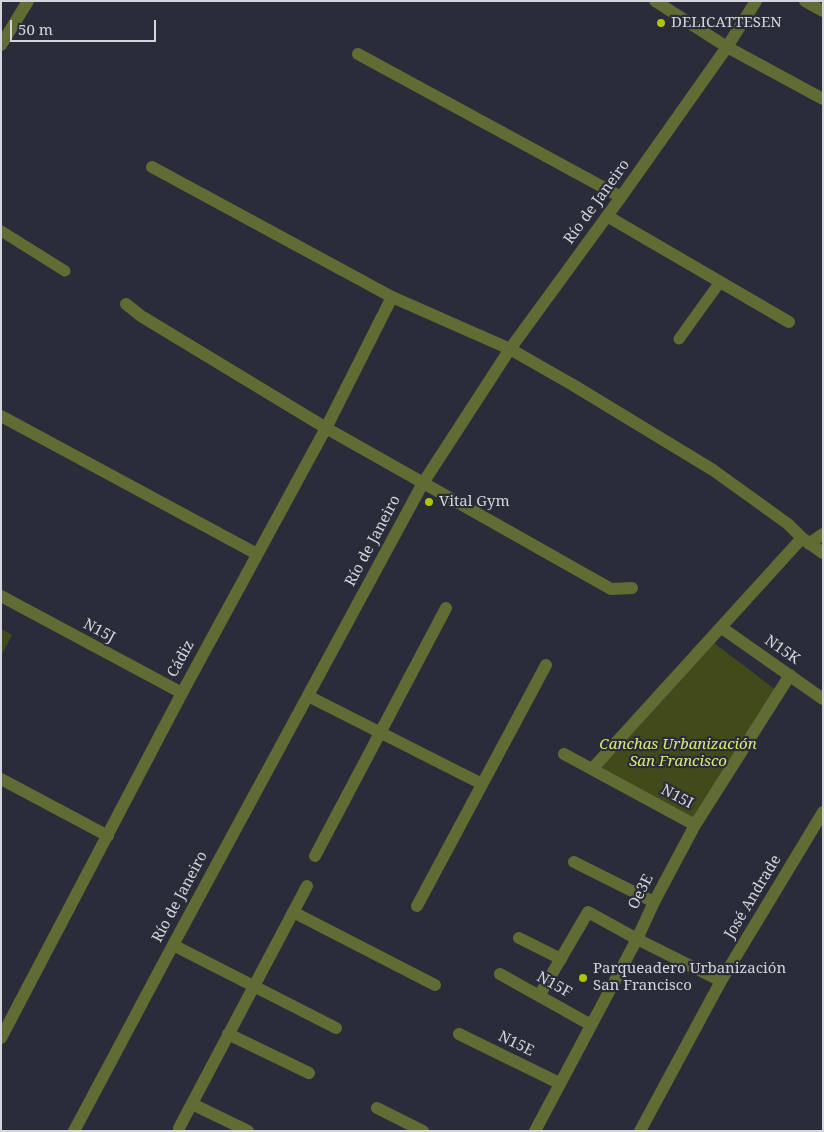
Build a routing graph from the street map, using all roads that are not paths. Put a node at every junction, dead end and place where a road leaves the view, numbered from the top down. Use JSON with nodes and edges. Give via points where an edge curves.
{"nodes":[{"id":1,"x":28,"y":1,"type":"edge"},
{"id":2,"x":655,"y":1,"type":"edge"},
{"id":3,"x":756,"y":1,"type":"edge"},
{"id":4,"x":804,"y":1,"type":"edge"},
{"id":5,"x":823,"y":12,"type":"edge"},
{"id":6,"x":1,"y":45,"type":"edge"},
{"id":7,"x":727,"y":47,"type":"junction"},
{"id":8,"x":358,"y":54,"type":"dead end"},
{"id":9,"x":823,"y":100,"type":"edge"},
{"id":10,"x":152,"y":167,"type":"dead end"},
{"id":11,"x":620,"y":197,"type":"junction"},
{"id":12,"x":607,"y":216,"type":"junction"},
{"id":13,"x":1,"y":231,"type":"edge"},
{"id":14,"x":65,"y":270,"type":"dead end"},
{"id":15,"x":720,"y":282,"type":"junction"},
{"id":16,"x":392,"y":297,"type":"junction"},
{"id":17,"x":126,"y":304,"type":"dead end"},
{"id":18,"x":788,"y":322,"type":"dead end"},
{"id":19,"x":680,"y":339,"type":"dead end"},
{"id":20,"x":510,"y":349,"type":"junction"},
{"id":21,"x":1,"y":416,"type":"edge"},
{"id":22,"x":326,"y":428,"type":"junction"},
{"id":23,"x":423,"y":483,"type":"junction"},
{"id":24,"x":823,"y":534,"type":"edge"},
{"id":25,"x":806,"y":541,"type":"junction"},
{"id":26,"x":823,"y":553,"type":"edge"},
{"id":27,"x":257,"y":554,"type":"junction"},
{"id":28,"x":632,"y":588,"type":"dead end"},
{"id":29,"x":1,"y":596,"type":"edge"},
{"id":30,"x":446,"y":608,"type":"dead end"},
{"id":31,"x":722,"y":628,"type":"junction"},
{"id":32,"x":546,"y":665,"type":"dead end"},
{"id":33,"x":790,"y":675,"type":"junction"},
{"id":34,"x":182,"y":693,"type":"junction"},
{"id":35,"x":308,"y":696,"type":"junction"},
{"id":36,"x":823,"y":699,"type":"edge"},
{"id":37,"x":379,"y":732,"type":"junction"},
{"id":38,"x":564,"y":754,"type":"dead end"},
{"id":39,"x":592,"y":769,"type":"junction"},
{"id":40,"x":1,"y":779,"type":"edge"},
{"id":41,"x":482,"y":784,"type":"junction"},
{"id":42,"x":823,"y":812,"type":"edge"},
{"id":43,"x":696,"y":825,"type":"junction"},
{"id":44,"x":818,"y":831,"type":"edge"},
{"id":45,"x":108,"y":836,"type":"junction"},
{"id":46,"x":315,"y":856,"type":"dead end"},
{"id":47,"x":574,"y":862,"type":"dead end"},
{"id":48,"x":307,"y":886,"type":"dead end"},
{"id":49,"x":654,"y":902,"type":"junction"},
{"id":50,"x":417,"y":906,"type":"dead end"},
{"id":51,"x":293,"y":912,"type":"junction"},
{"id":52,"x":519,"y":938,"type":"dead end"},
{"id":53,"x":637,"y":939,"type":"junction"},
{"id":54,"x":172,"y":945,"type":"junction"},
{"id":55,"x":560,"y":959,"type":"junction"},
{"id":56,"x":500,"y":974,"type":"dead end"},
{"id":57,"x":721,"y":981,"type":"junction"},
{"id":58,"x":435,"y":985,"type":"dead end"},
{"id":59,"x":254,"y":986,"type":"junction"},
{"id":60,"x":539,"y":996,"type":"junction"},
{"id":61,"x":591,"y":1025,"type":"junction"},
{"id":62,"x":336,"y":1028,"type":"dead end"},
{"id":63,"x":228,"y":1034,"type":"junction"},
{"id":64,"x":459,"y":1034,"type":"dead end"},
{"id":65,"x":1,"y":1038,"type":"edge"},
{"id":66,"x":309,"y":1073,"type":"dead end"},
{"id":67,"x":559,"y":1083,"type":"junction"},
{"id":68,"x":192,"y":1104,"type":"junction"},
{"id":69,"x":377,"y":1108,"type":"dead end"},
{"id":70,"x":179,"y":1128,"type":"dead end"},
{"id":71,"x":74,"y":1131,"type":"edge"},
{"id":72,"x":248,"y":1131,"type":"edge"},
{"id":73,"x":423,"y":1131,"type":"edge"},
{"id":74,"x":535,"y":1131,"type":"edge"},
{"id":75,"x":640,"y":1131,"type":"edge"}],
"edges":[{"from":1,"to":6,"type":"street"},
{"from":2,"to":7,"type":"street"},
{"from":3,"to":7,"type":"street","name":"Río de Janeiro"},
{"from":4,"to":5,"type":"street"},
{"from":7,"to":9,"type":"street"},
{"from":7,"to":11,"type":"street","name":"Río de Janeiro"},
{"from":8,"to":11,"type":"street"},
{"from":10,"to":16,"type":"street"},
{"from":11,"to":12,"type":"street","name":"Río de Janeiro"},
{"from":12,"to":15,"type":"street"},
{"from":12,"to":20,"type":"street","name":"Río de Janeiro"},
{"from":13,"to":14,"type":"lane"},
{"from":15,"to":18,"type":"street"},
{"from":15,"to":19,"type":"lane"},
{"from":16,"to":20,"type":"street"},
{"from":16,"to":22,"type":"street","name":"Cádiz"},
{"from":17,"to":22,"type":"street"},
{"from":20,"to":23,"type":"street","name":"Río de Janeiro"},
{"from":20,"to":25,"type":"street","via":[[713,470],[788,524]]},
{"from":21,"to":27,"type":"street"},
{"from":22,"to":23,"type":"street"},
{"from":22,"to":27,"type":"street","name":"Cádiz"},
{"from":23,"to":28,"type":"street","via":[[611,588]]},
{"from":23,"to":35,"type":"street","name":"Río de Janeiro"},
{"from":24,"to":25,"type":"street"},
{"from":25,"to":26,"type":"street"},
{"from":25,"to":31,"type":"street"},
{"from":27,"to":34,"type":"street","name":"Cádiz"},
{"from":29,"to":34,"type":"street","name":"N15J"},
{"from":30,"to":37,"type":"street"},
{"from":31,"to":33,"type":"street","name":"N15K"},
{"from":31,"to":39,"type":"street"},
{"from":32,"to":41,"type":"street"},
{"from":33,"to":36,"type":"street","name":"N15K"},
{"from":33,"to":43,"type":"street","name":"Oe3E"},
{"from":34,"to":45,"type":"street","name":"Cádiz"},
{"from":35,"to":37,"type":"street"},
{"from":35,"to":54,"type":"street","name":"Río de Janeiro"},
{"from":37,"to":41,"type":"street"},
{"from":37,"to":46,"type":"street"},
{"from":38,"to":39,"type":"street","name":"N15I"},
{"from":39,"to":43,"type":"street","name":"N15I"},
{"from":40,"to":45,"type":"street"},
{"from":41,"to":50,"type":"street"},
{"from":42,"to":44,"type":"street","name":"José Andrade"},
{"from":43,"to":49,"type":"street","name":"Oe3E"},
{"from":44,"to":57,"type":"street","name":"José Andrade"},
{"from":45,"to":65,"type":"street","name":"Cádiz"},
{"from":47,"to":49,"type":"street"},
{"from":48,"to":51,"type":"street"},
{"from":49,"to":53,"type":"street","name":"Oe3E"},
{"from":51,"to":58,"type":"street"},
{"from":51,"to":59,"type":"street"},
{"from":52,"to":55,"type":"street"},
{"from":53,"to":55,"type":"street","via":[[588,912]]},
{"from":53,"to":57,"type":"street"},
{"from":53,"to":61,"type":"street","name":"Oe3E"},
{"from":54,"to":59,"type":"street"},
{"from":54,"to":71,"type":"street","name":"Río de Janeiro"},
{"from":55,"to":60,"type":"street"},
{"from":56,"to":60,"type":"street","name":"N15F"},
{"from":57,"to":75,"type":"street","name":"José Andrade"},
{"from":59,"to":62,"type":"street"},
{"from":59,"to":63,"type":"street"},
{"from":60,"to":61,"type":"street","name":"N15F"},
{"from":61,"to":67,"type":"street","name":"Oe3E"},
{"from":63,"to":66,"type":"street"},
{"from":63,"to":68,"type":"street"},
{"from":64,"to":67,"type":"street","name":"N15E"},
{"from":67,"to":74,"type":"street","name":"Oe3E"},
{"from":68,"to":70,"type":"street"},
{"from":68,"to":72,"type":"street"},
{"from":69,"to":73,"type":"street"}]}
